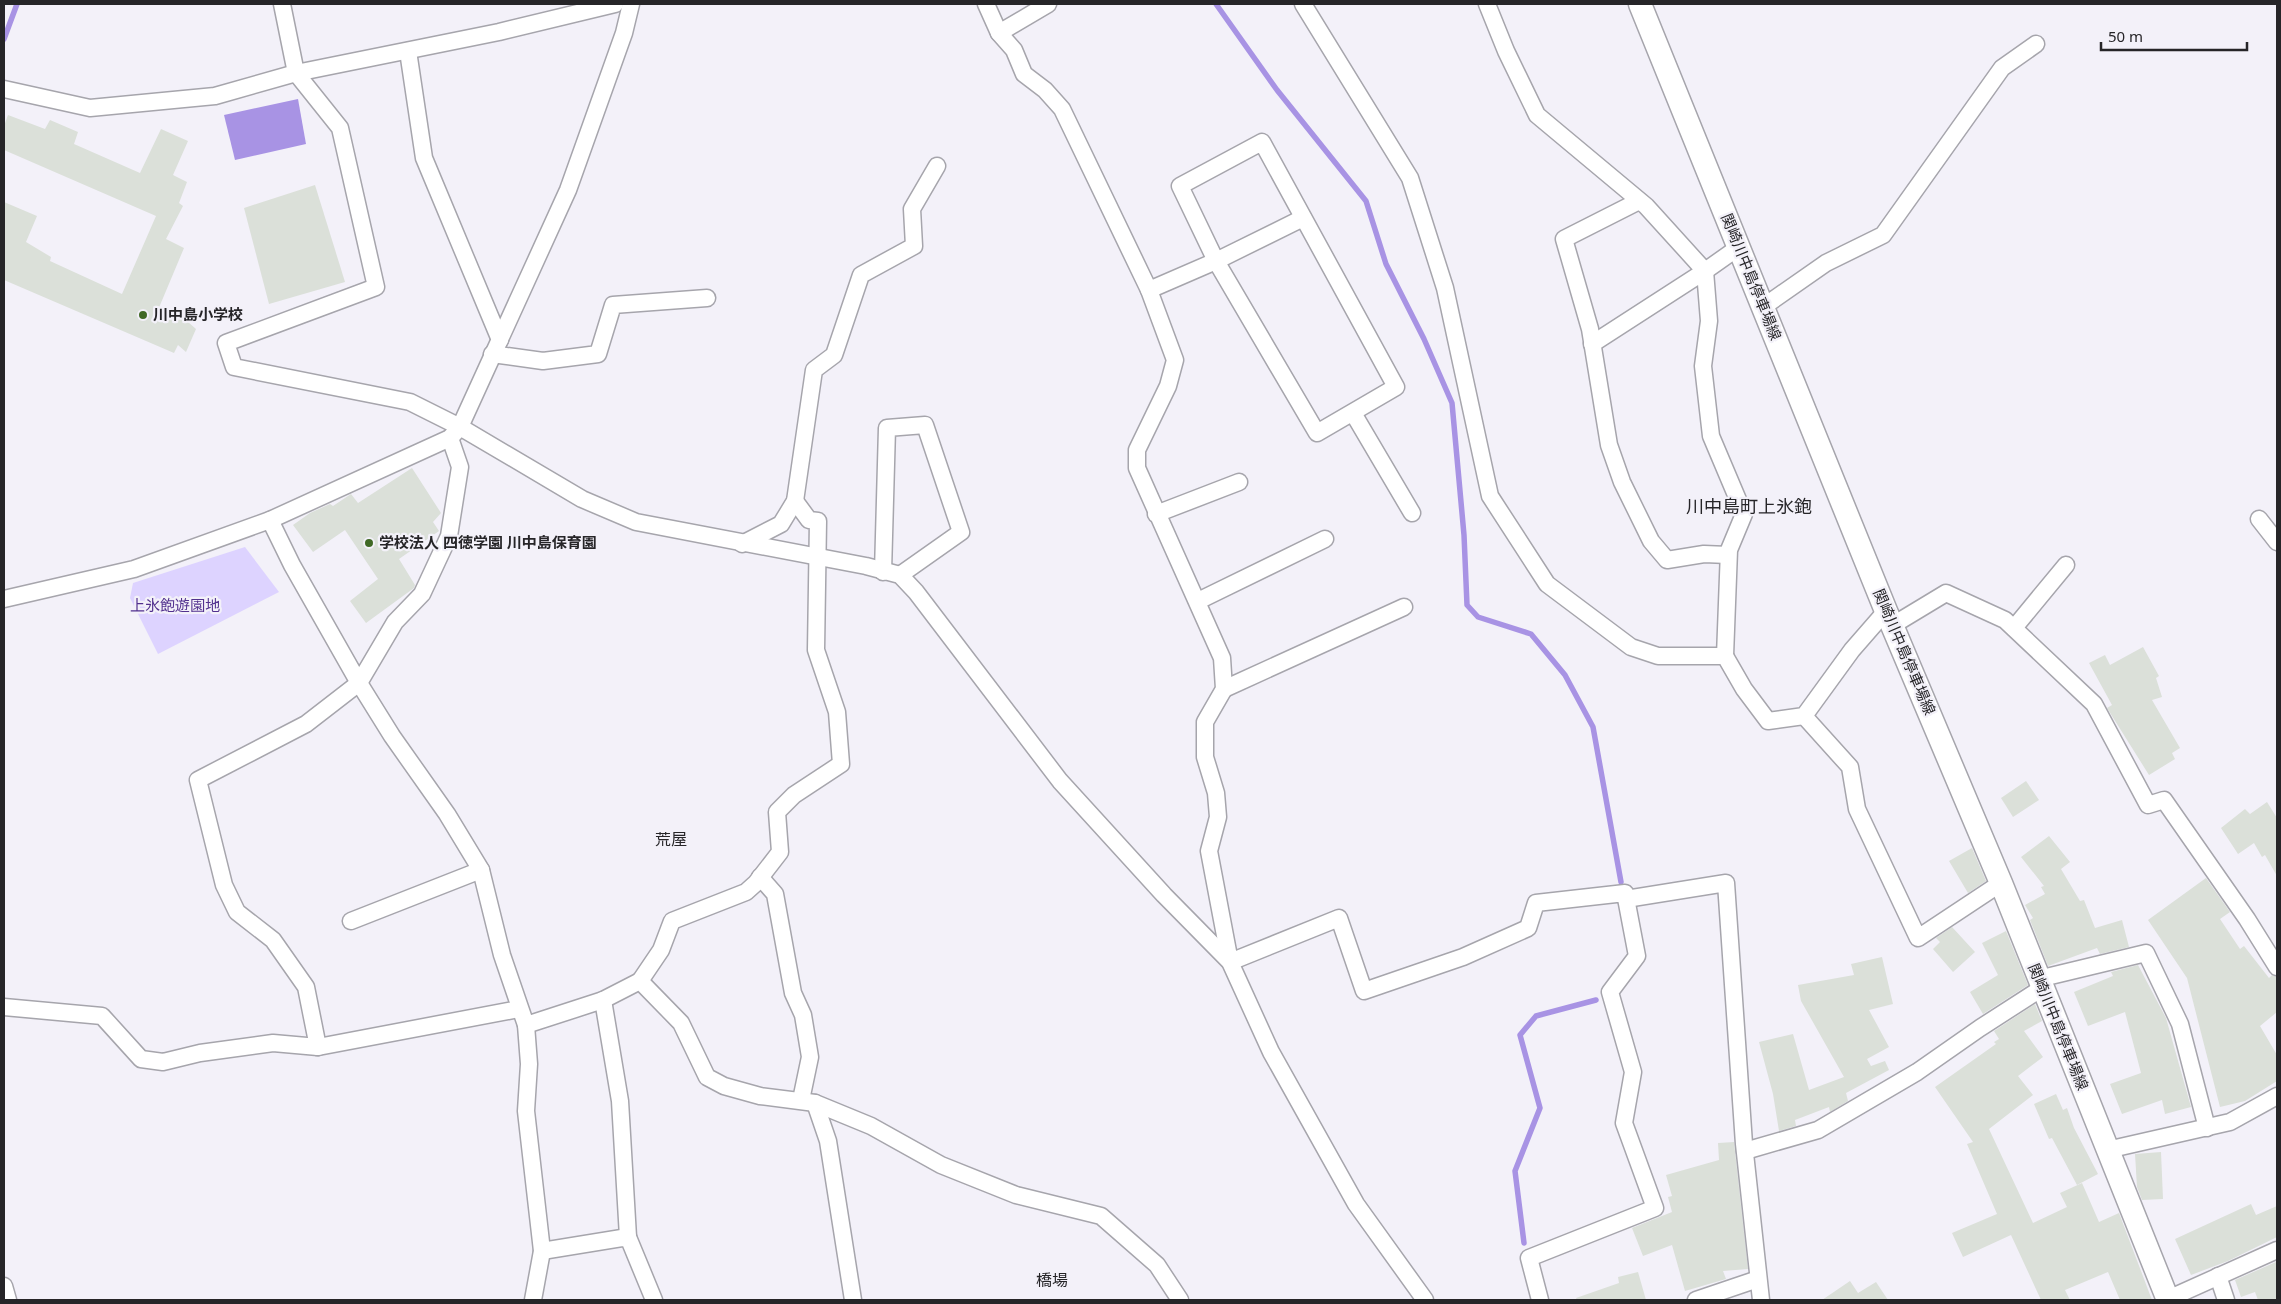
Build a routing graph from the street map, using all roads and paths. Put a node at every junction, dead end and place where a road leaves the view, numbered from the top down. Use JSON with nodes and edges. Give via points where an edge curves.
{"nodes":[{"id":1,"x":282,"y":4,"type":"edge"},
{"id":2,"x":614,"y":4,"type":"edge"},
{"id":3,"x":631,"y":4,"type":"edge"},
{"id":4,"x":986,"y":4,"type":"edge"},
{"id":5,"x":1048,"y":4,"type":"edge"},
{"id":6,"x":1304,"y":4,"type":"edge"},
{"id":7,"x":1487,"y":4,"type":"edge"},
{"id":8,"x":1640,"y":4,"type":"edge"},
{"id":9,"x":999,"y":33,"type":"junction"},
{"id":10,"x":2036,"y":44,"type":"dead end"},
{"id":11,"x":408,"y":51,"type":"junction"},
{"id":12,"x":296,"y":73,"type":"junction"},
{"id":13,"x":4,"y":89,"type":"edge"},
{"id":14,"x":937,"y":166,"type":"dead end"},
{"id":15,"x":1639,"y":201,"type":"junction"},
{"id":16,"x":1302,"y":218,"type":"junction"},
{"id":17,"x":1739,"y":247,"type":"junction"},
{"id":18,"x":1216,"y":261,"type":"junction"},
{"id":19,"x":1705,"y":271,"type":"junction"},
{"id":20,"x":1149,"y":290,"type":"junction"},
{"id":21,"x":707,"y":298,"type":"dead end"},
{"id":22,"x":1763,"y":308,"type":"junction"},
{"id":23,"x":1592,"y":344,"type":"junction"},
{"id":24,"x":496,"y":347,"type":"junction"},
{"id":25,"x":1353,"y":413,"type":"junction"},
{"id":26,"x":455,"y":432,"type":"junction"},
{"id":27,"x":1239,"y":482,"type":"dead end"},
{"id":28,"x":795,"y":501,"type":"junction"},
{"id":29,"x":1412,"y":513,"type":"dead end"},
{"id":30,"x":1156,"y":514,"type":"junction"},
{"id":31,"x":2259,"y":519,"type":"dead end"},
{"id":32,"x":270,"y":520,"type":"junction"},
{"id":33,"x":1326,"y":539,"type":"dead end"},
{"id":34,"x":2277,"y":542,"type":"edge"},
{"id":35,"x":742,"y":544,"type":"junction"},
{"id":36,"x":1728,"y":555,"type":"junction"},
{"id":37,"x":817,"y":557,"type":"junction"},
{"id":38,"x":2066,"y":565,"type":"dead end"},
{"id":39,"x":883,"y":572,"type":"junction"},
{"id":40,"x":900,"y":575,"type":"junction"},
{"id":41,"x":4,"y":599,"type":"edge"},
{"id":42,"x":1198,"y":601,"type":"junction"},
{"id":43,"x":1404,"y":608,"type":"dead end"},
{"id":44,"x":1890,"y":618,"type":"junction"},
{"id":45,"x":2014,"y":628,"type":"junction"},
{"id":46,"x":1725,"y":656,"type":"junction"},
{"id":47,"x":359,"y":683,"type":"junction"},
{"id":48,"x":1224,"y":689,"type":"junction"},
{"id":49,"x":1804,"y":716,"type":"junction"},
{"id":50,"x":481,"y":870,"type":"junction"},
{"id":51,"x":760,"y":878,"type":"junction"},
{"id":52,"x":2001,"y":883,"type":"junction"},
{"id":53,"x":1626,"y":899,"type":"junction"},
{"id":54,"x":351,"y":921,"type":"dead end"},
{"id":55,"x":1230,"y":962,"type":"junction"},
{"id":56,"x":2277,"y":967,"type":"edge"},
{"id":57,"x":640,"y":981,"type":"junction"},
{"id":58,"x":2040,"y":984,"type":"junction"},
{"id":59,"x":603,"y":1000,"type":"junction"},
{"id":60,"x":4,"y":1007,"type":"edge"},
{"id":61,"x":519,"y":1009,"type":"junction"},
{"id":62,"x":526,"y":1025,"type":"junction"},
{"id":63,"x":318,"y":1047,"type":"junction"},
{"id":64,"x":2277,"y":1096,"type":"edge"},
{"id":65,"x":808,"y":1102,"type":"junction"},
{"id":66,"x":2207,"y":1128,"type":"junction"},
{"id":67,"x":2107,"y":1150,"type":"junction"},
{"id":68,"x":1745,"y":1151,"type":"junction"},
{"id":69,"x":628,"y":1237,"type":"junction"},
{"id":70,"x":2277,"y":1250,"type":"edge"},
{"id":71,"x":542,"y":1251,"type":"junction"},
{"id":72,"x":2218,"y":1276,"type":"junction"},
{"id":73,"x":1758,"y":1279,"type":"junction"},
{"id":74,"x":4,"y":1286,"type":"edge"},
{"id":75,"x":8,"y":1300,"type":"edge"},
{"id":76,"x":533,"y":1300,"type":"edge"},
{"id":77,"x":654,"y":1300,"type":"edge"},
{"id":78,"x":853,"y":1300,"type":"edge"},
{"id":79,"x":1180,"y":1300,"type":"edge"},
{"id":80,"x":1425,"y":1300,"type":"edge"},
{"id":81,"x":1540,"y":1300,"type":"edge"},
{"id":82,"x":1696,"y":1300,"type":"edge"},
{"id":83,"x":1761,"y":1300,"type":"edge"},
{"id":84,"x":2168,"y":1300,"type":"edge"},
{"id":85,"x":2226,"y":1300,"type":"edge"}],
"edges":[{"from":1,"to":12,"type":"street"},
{"from":2,"to":11,"type":"street"},
{"from":3,"to":24,"type":"street","via":[[624,33],[568,190]]},
{"from":4,"to":9,"type":"street"},
{"from":5,"to":9,"type":"street"},
{"from":6,"to":46,"type":"street","via":[[1410,178],[1446,288],[1490,496],[1547,584],[1631,647],[1658,656]]},
{"from":7,"to":15,"type":"street","via":[[1537,115]]},
{"from":8,"to":17,"type":"main road","name":"関崎川中島停車場線"},
{"from":9,"to":20,"type":"street","via":[[1014,50],[1024,74],[1062,109]]},
{"from":10,"to":22,"type":"street","via":[[2002,68],[1883,235],[1826,263]]},
{"from":11,"to":12,"type":"street"},
{"from":11,"to":24,"type":"street","via":[[424,158]]},
{"from":12,"to":13,"type":"street","via":[[215,96],[90,108]]},
{"from":12,"to":26,"type":"street","via":[[340,128],[376,287],[226,343],[234,367],[410,402]]},
{"from":14,"to":28,"type":"street","via":[[912,210],[914,246],[861,275],[834,356],[814,370]]},
{"from":15,"to":19,"type":"street"},
{"from":15,"to":23,"type":"street","via":[[1564,239]]},
{"from":16,"to":18,"type":"street"},
{"from":16,"to":18,"type":"street","via":[[1262,142],[1180,186]]},
{"from":16,"to":25,"type":"street","via":[[1396,387]]},
{"from":17,"to":19,"type":"street"},
{"from":17,"to":22,"type":"main road","name":"関崎川中島停車場線"},
{"from":18,"to":20,"type":"street"},
{"from":18,"to":25,"type":"street","via":[[1317,433]]},
{"from":19,"to":23,"type":"street"},
{"from":19,"to":36,"type":"street","via":[[1710,321],[1703,366],[1711,436],[1744,514]]},
{"from":20,"to":30,"type":"street","via":[[1175,360],[1168,386],[1138,450],[1137,468]]},
{"from":21,"to":24,"type":"street","via":[[613,305],[598,354],[543,361]]},
{"from":22,"to":44,"type":"main road","name":"関崎川中島停車場線"},
{"from":23,"to":36,"type":"street","via":[[1609,445],[1622,482],[1651,540],[1667,560],[1704,554]]},
{"from":24,"to":26,"type":"street"},
{"from":25,"to":29,"type":"street"},
{"from":26,"to":32,"type":"street"},
{"from":26,"to":35,"type":"street","via":[[582,499],[636,522]]},
{"from":26,"to":47,"type":"street","via":[[460,467],[449,536],[422,594],[394,622]]},
{"from":27,"to":30,"type":"street"},
{"from":28,"to":35,"type":"street","via":[[781,524]]},
{"from":28,"to":37,"type":"street","via":[[809,520],[818,521]]},
{"from":30,"to":42,"type":"street"},
{"from":31,"to":34,"type":"street"},
{"from":32,"to":41,"type":"street","via":[[134,569]]},
{"from":32,"to":47,"type":"street"},
{"from":33,"to":42,"type":"street"},
{"from":35,"to":37,"type":"street"},
{"from":36,"to":46,"type":"street"},
{"from":37,"to":39,"type":"street"},
{"from":37,"to":51,"type":"street","via":[[816,650],[837,712],[841,764],[794,795],[777,812],[780,852]]},
{"from":38,"to":45,"type":"street"},
{"from":39,"to":40,"type":"street"},
{"from":39,"to":40,"type":"street","via":[[887,428],[925,425],[961,532]]},
{"from":40,"to":55,"type":"street","via":[[1060,781]]},
{"from":42,"to":48,"type":"street","via":[[1222,658]]},
{"from":43,"to":48,"type":"street"},
{"from":44,"to":45,"type":"street","via":[[1946,593],[2006,620]]},
{"from":44,"to":49,"type":"street","via":[[1852,650]]},
{"from":44,"to":52,"type":"main road","name":"関崎川中島停車場線"},
{"from":45,"to":56,"type":"street","via":[[2094,704],[2148,805],[2164,800]]},
{"from":46,"to":49,"type":"street","via":[[1768,721]]},
{"from":47,"to":50,"type":"street"},
{"from":47,"to":63,"type":"street","via":[[306,724],[198,780],[224,886],[237,912],[273,940],[306,987]]},
{"from":48,"to":55,"type":"street","via":[[1205,722],[1205,757],[1216,793],[1218,817],[1209,851]]},
{"from":49,"to":52,"type":"street","via":[[1850,767],[1857,809],[1918,938]]},
{"from":50,"to":54,"type":"street"},
{"from":50,"to":61,"type":"street"},
{"from":51,"to":57,"type":"street","via":[[746,892],[672,921],[661,950]]},
{"from":51,"to":65,"type":"street","via":[[775,894],[793,993],[803,1014],[810,1057]]},
{"from":52,"to":58,"type":"main road","name":"関崎川中島停車場線"},
{"from":53,"to":55,"type":"street","via":[[1624,893],[1536,903],[1528,928],[1463,957],[1364,991],[1339,918]]},
{"from":53,"to":68,"type":"street","via":[[1726,883]]},
{"from":53,"to":81,"type":"street","via":[[1637,956],[1610,992],[1633,1072],[1624,1123],[1655,1208],[1529,1258]]},
{"from":55,"to":80,"type":"street","via":[[1271,1052],[1356,1204]]},
{"from":57,"to":59,"type":"street"},
{"from":57,"to":65,"type":"street","via":[[681,1023],[707,1076],[724,1086],[760,1096]]},
{"from":58,"to":66,"type":"street","via":[[2146,953],[2180,1024]]},
{"from":58,"to":67,"type":"main road","name":"関崎川中島停車場線"},
{"from":58,"to":68,"type":"street","via":[[1918,1072],[1818,1130]]},
{"from":59,"to":62,"type":"street"},
{"from":59,"to":69,"type":"street","via":[[620,1100]]},
{"from":60,"to":63,"type":"street","via":[[102,1016],[141,1059],[164,1062],[200,1053],[273,1043]]},
{"from":61,"to":62,"type":"street"},
{"from":61,"to":63,"type":"street"},
{"from":62,"to":71,"type":"street","via":[[526,1110]]},
{"from":64,"to":66,"type":"street","via":[[2230,1122]]},
{"from":65,"to":78,"type":"street","via":[[828,1141]]},
{"from":65,"to":79,"type":"street","via":[[871,1126],[941,1165],[1016,1194],[1101,1216],[1157,1264]]},
{"from":66,"to":67,"type":"street"},
{"from":67,"to":84,"type":"main road","name":"関崎川中島停車場線"},
{"from":68,"to":73,"type":"street"},
{"from":69,"to":71,"type":"street"},
{"from":69,"to":77,"type":"street"},
{"from":70,"to":72,"type":"street"},
{"from":71,"to":76,"type":"street"},
{"from":72,"to":84,"type":"street"},
{"from":72,"to":85,"type":"street"},
{"from":73,"to":82,"type":"street"},
{"from":73,"to":83,"type":"street"},
{"from":74,"to":75,"type":"street"}]}
